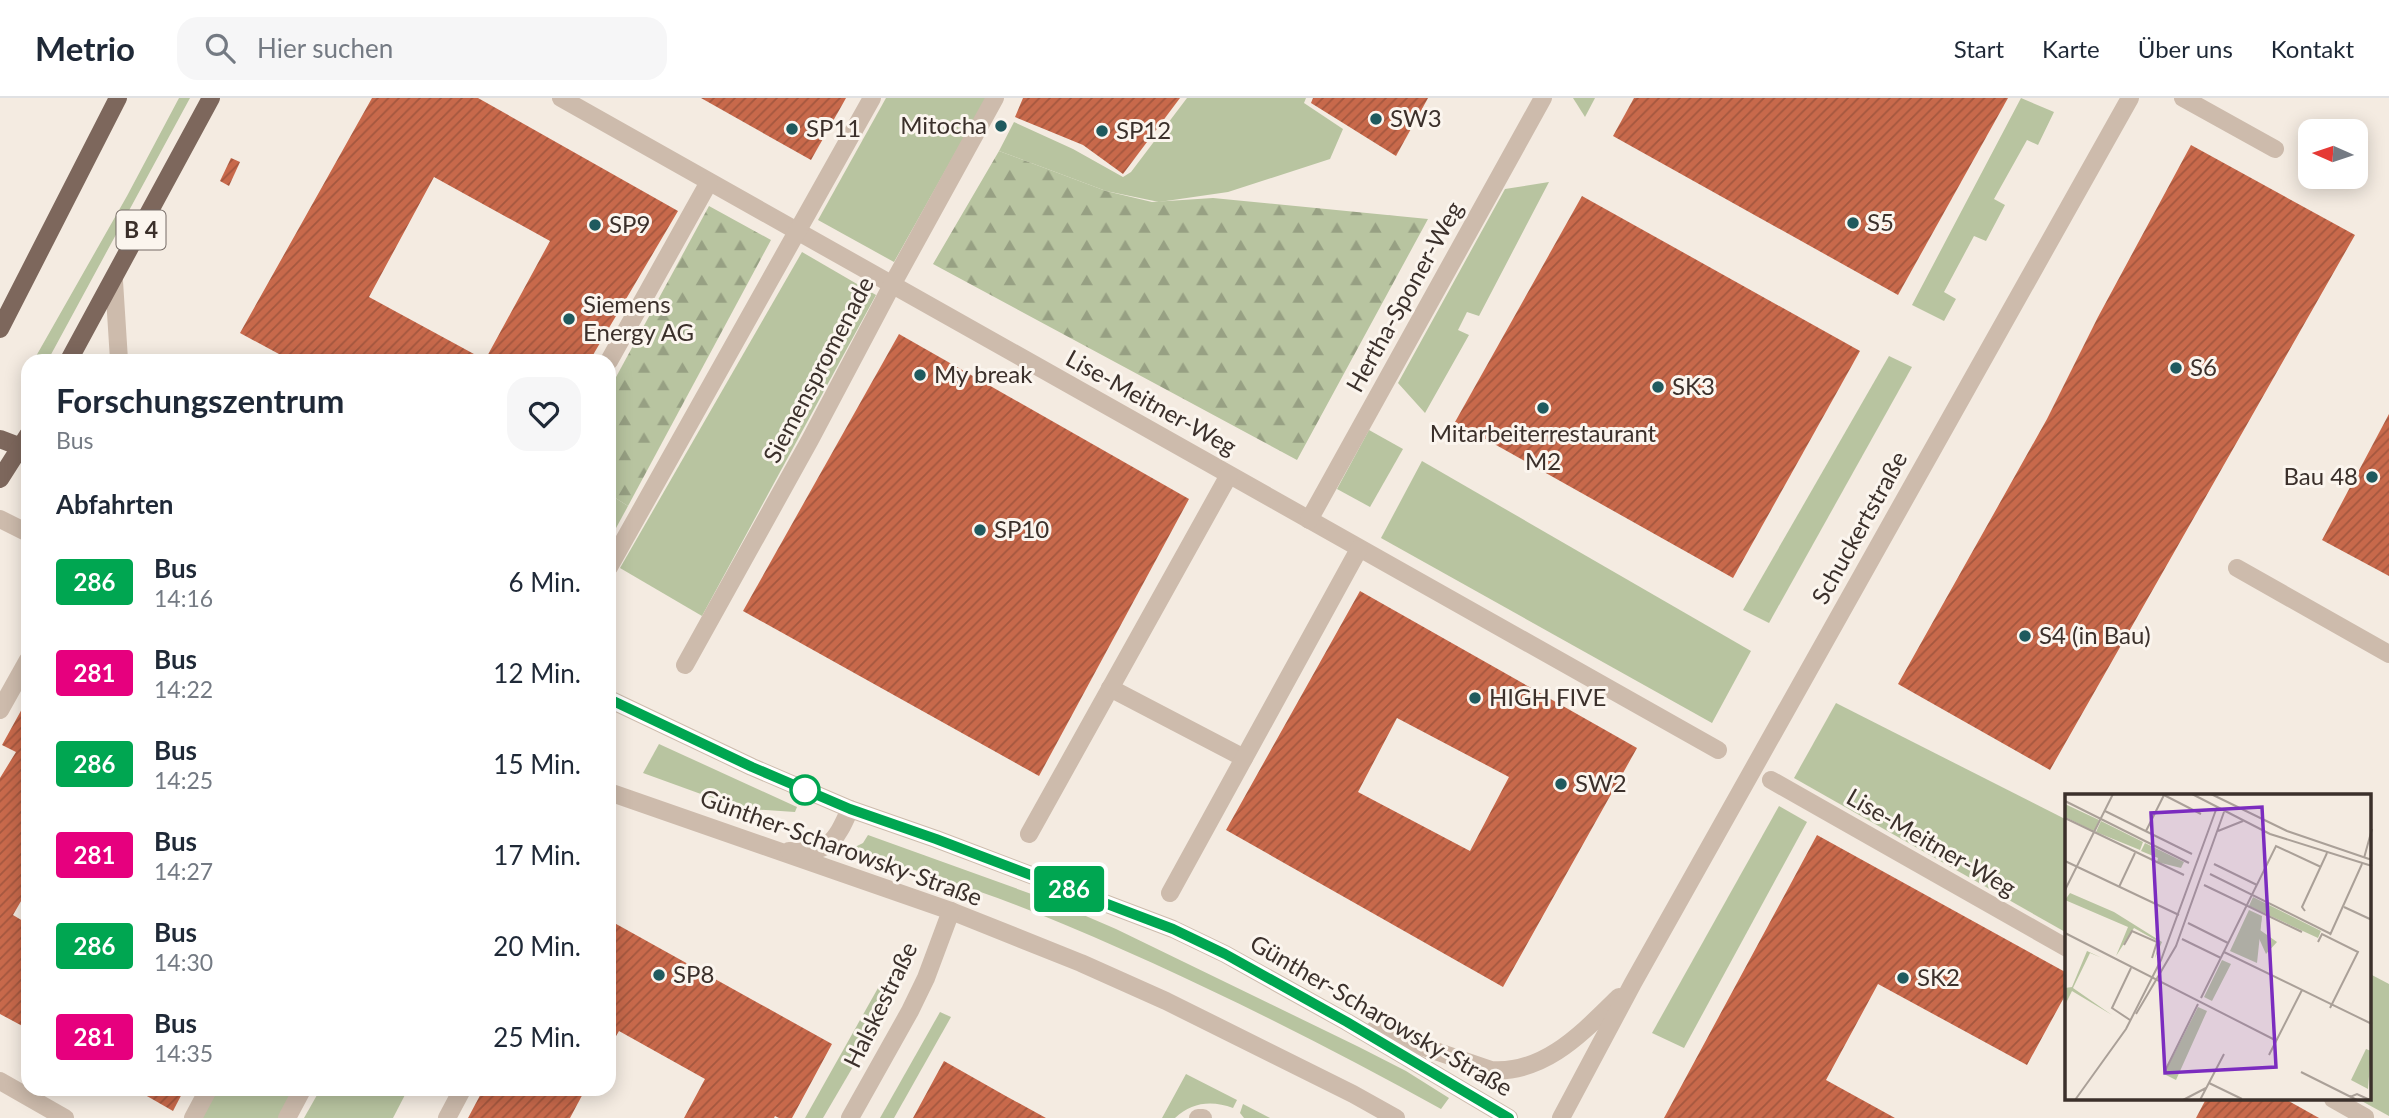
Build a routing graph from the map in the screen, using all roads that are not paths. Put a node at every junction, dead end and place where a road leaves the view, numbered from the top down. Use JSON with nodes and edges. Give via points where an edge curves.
{"nodes":[{"id":1,"x":118,"y":98,"type":"edge"},
{"id":2,"x":211,"y":98,"type":"edge"},
{"id":3,"x":561,"y":98,"type":"edge"},
{"id":4,"x":872,"y":98,"type":"edge"},
{"id":5,"x":995,"y":98,"type":"edge"},
{"id":6,"x":1543,"y":98,"type":"edge"},
{"id":7,"x":2130,"y":98,"type":"edge"},
{"id":8,"x":2183,"y":98,"type":"edge"},
{"id":9,"x":2275,"y":149,"type":"dead end"},
{"id":10,"x":709,"y":181,"type":"junction"},
{"id":11,"x":798,"y":232,"type":"junction"},
{"id":12,"x":114,"y":281,"type":"junction"},
{"id":13,"x":892,"y":285,"type":"junction"},
{"id":14,"x":0,"y":330,"type":"edge"},
{"id":15,"x":72,"y":354,"type":"edge"},
{"id":16,"x":119,"y":354,"type":"edge"},
{"id":17,"x":613,"y":354,"type":"edge"},
{"id":18,"x":0,"y":439,"type":"edge"},
{"id":19,"x":21,"y":443,"type":"edge"},
{"id":20,"x":21,"y":451,"type":"edge"},
{"id":21,"x":1229,"y":475,"type":"junction"},
{"id":22,"x":0,"y":478,"type":"edge"},
{"id":23,"x":0,"y":519,"type":"edge"},
{"id":24,"x":1309,"y":520,"type":"junction"},
{"id":25,"x":21,"y":530,"type":"edge"},
{"id":26,"x":1359,"y":549,"type":"junction"},
{"id":27,"x":616,"y":555,"type":"edge"},
{"id":28,"x":2237,"y":568,"type":"dead end"},
{"id":29,"x":2389,"y":654,"type":"edge"},
{"id":30,"x":685,"y":665,"type":"dead end"},
{"id":31,"x":21,"y":672,"type":"edge"},
{"id":32,"x":1110,"y":688,"type":"junction"},
{"id":33,"x":616,"y":702,"type":"edge"},
{"id":34,"x":0,"y":710,"type":"edge"},
{"id":35,"x":1718,"y":750,"type":"dead end"},
{"id":36,"x":1244,"y":758,"type":"junction"},
{"id":37,"x":1771,"y":780,"type":"dead end"},
{"id":38,"x":616,"y":794,"type":"edge"},
{"id":39,"x":850,"y":809,"type":"junction"},
{"id":40,"x":1028,"y":834,"type":"dead end"},
{"id":41,"x":772,"y":850,"type":"junction"},
{"id":42,"x":1170,"y":893,"type":"dead end"},
{"id":43,"x":951,"y":911,"type":"junction"},
{"id":44,"x":2065,"y":947,"type":"edge"},
{"id":45,"x":1633,"y":983,"type":"junction"},
{"id":46,"x":1347,"y":1022,"type":"junction"},
{"id":47,"x":0,"y":1082,"type":"edge"},
{"id":48,"x":21,"y":1094,"type":"edge"},
{"id":49,"x":25,"y":1096,"type":"edge"},
{"id":50,"x":205,"y":1096,"type":"edge"},
{"id":51,"x":299,"y":1096,"type":"edge"},
{"id":52,"x":459,"y":1096,"type":"edge"},
{"id":53,"x":2335,"y":1100,"type":"edge"},
{"id":54,"x":2365,"y":1117,"type":"edge"},
{"id":55,"x":65,"y":1118,"type":"edge"},
{"id":56,"x":193,"y":1118,"type":"edge"},
{"id":57,"x":287,"y":1118,"type":"edge"},
{"id":58,"x":447,"y":1118,"type":"edge"},
{"id":59,"x":850,"y":1118,"type":"edge"},
{"id":60,"x":1396,"y":1118,"type":"edge"},
{"id":61,"x":1509,"y":1118,"type":"edge"},
{"id":62,"x":1561,"y":1118,"type":"edge"}],
"edges":[{"from":1,"to":14,"type":"main road"},
{"from":2,"to":12,"type":"main road","number":"B 4"},
{"from":3,"to":10,"type":"street","name":"Lise-Meitner-Weg"},
{"from":4,"to":11,"type":"street"},
{"from":5,"to":13,"type":"street","name":"Siemenspromenade"},
{"from":6,"to":24,"type":"street","name":"Hertha-Sponer-Weg"},
{"from":7,"to":45,"type":"street","name":"Schuckertstraße"},
{"from":8,"to":9,"type":"street"},
{"from":10,"to":11,"type":"street","name":"Lise-Meitner-Weg"},
{"from":10,"to":17,"type":"street"},
{"from":11,"to":13,"type":"street","name":"Lise-Meitner-Weg"},
{"from":11,"to":27,"type":"street"},
{"from":12,"to":15,"type":"main road","number":"B 4"},
{"from":12,"to":16,"type":"street"},
{"from":13,"to":21,"type":"street","name":"Lise-Meitner-Weg"},
{"from":13,"to":30,"type":"street","name":"Siemenspromenade"},
{"from":18,"to":19,"type":"main road"},
{"from":20,"to":22,"type":"main road"},
{"from":21,"to":24,"type":"street","name":"Lise-Meitner-Weg"},
{"from":21,"to":32,"type":"street"},
{"from":23,"to":25,"type":"street"},
{"from":24,"to":26,"type":"street","name":"Lise-Meitner-Weg"},
{"from":26,"to":35,"type":"street","name":"Lise-Meitner-Weg"},
{"from":26,"to":36,"type":"street"},
{"from":28,"to":29,"type":"street"},
{"from":31,"to":34,"type":"street"},
{"from":32,"to":36,"type":"street"},
{"from":32,"to":40,"type":"street"},
{"from":33,"to":39,"type":"street","name":"Günther-Scharowsky-Straße"},
{"from":36,"to":42,"type":"street"},
{"from":37,"to":44,"type":"street","name":"Lise-Meitner-Weg"},
{"from":38,"to":41,"type":"street","name":"Günther-Scharowsky-Straße"},
{"from":39,"to":41,"type":"street","via":[[834,841],[824,848],[811,853]]},
{"from":39,"to":46,"type":"street","name":"Günther-Scharowsky-Straße","via":[[1173,929]]},
{"from":41,"to":43,"type":"street","name":"Günther-Scharowsky-Straße"},
{"from":43,"to":59,"type":"street","name":"Halskestraße","via":[[911,1010]]},
{"from":43,"to":60,"type":"street","name":"Günther-Scharowsky-Straße","via":[[1081,962]]},
{"from":45,"to":46,"type":"street","name":"Schuckertstraße","via":[[1574,1041],[1527,1067],[1510,1071],[1491,1070]]},
{"from":45,"to":62,"type":"street","name":"Schuckertstraße"},
{"from":46,"to":61,"type":"street","name":"Günther-Scharowsky-Straße"},
{"from":47,"to":48,"type":"street"},
{"from":49,"to":55,"type":"street"},
{"from":50,"to":56,"type":"street"},
{"from":51,"to":57,"type":"street"},
{"from":52,"to":58,"type":"street"},
{"from":53,"to":54,"type":"street"}]}
